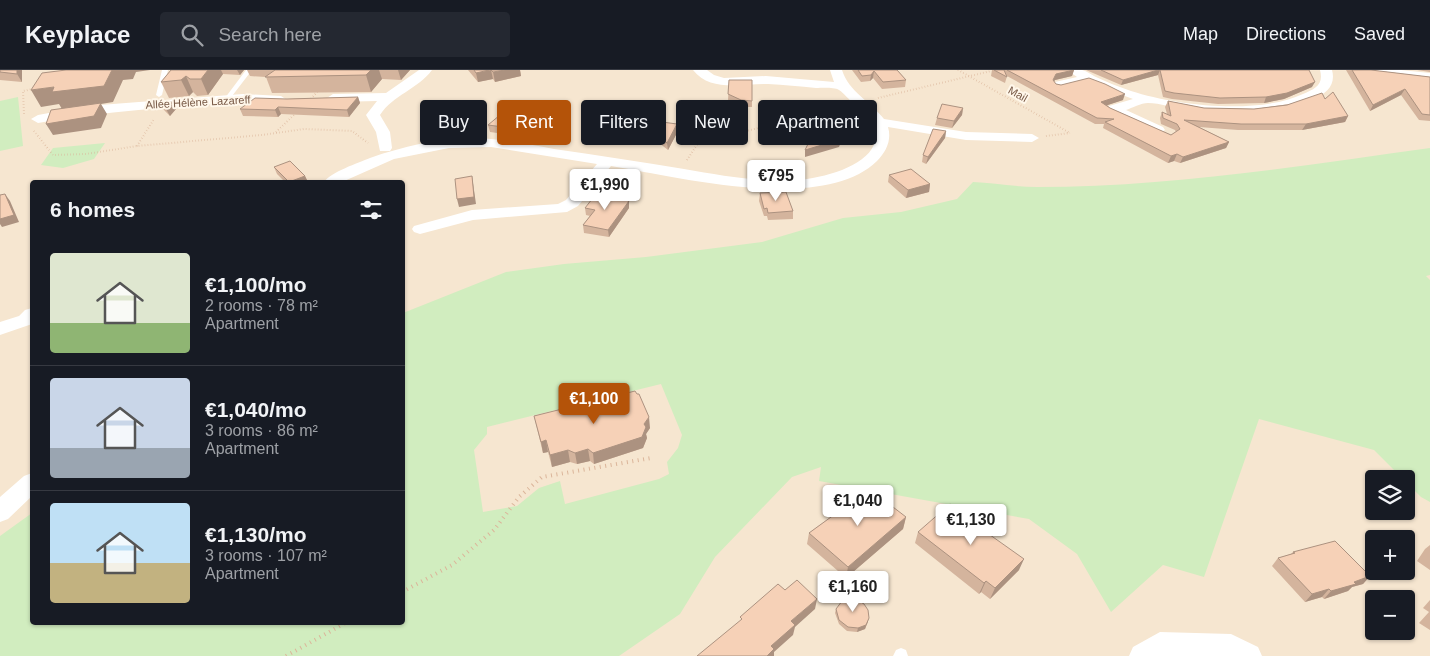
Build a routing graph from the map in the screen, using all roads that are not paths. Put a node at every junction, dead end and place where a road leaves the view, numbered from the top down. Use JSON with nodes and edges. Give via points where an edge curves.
{"nodes":[{"id":1,"x":165,"y":70,"type":"edge"},
{"id":2,"x":249,"y":70,"type":"edge"},
{"id":3,"x":426,"y":70,"type":"edge"},
{"id":4,"x":699,"y":70,"type":"edge"},
{"id":5,"x":836,"y":70,"type":"edge"},
{"id":6,"x":1073,"y":70,"type":"edge"},
{"id":7,"x":1326,"y":70,"type":"edge"},
{"id":8,"x":1370,"y":70,"type":"edge"},
{"id":9,"x":1430,"y":76,"type":"edge"},
{"id":10,"x":1088,"y":78,"type":"junction"},
{"id":11,"x":1059,"y":85,"type":"edge"},
{"id":12,"x":841,"y":86,"type":"junction"},
{"id":13,"x":320,"y":93,"type":"edge"},
{"id":14,"x":388,"y":97,"type":"junction"},
{"id":15,"x":162,"y":99,"type":"junction"},
{"id":16,"x":227,"y":99,"type":"junction"},
{"id":17,"x":1147,"y":99,"type":"junction"},
{"id":18,"x":296,"y":100,"type":"edge"},
{"id":19,"x":34,"y":123,"type":"road end"},
{"id":20,"x":880,"y":123,"type":"junction"},
{"id":21,"x":1169,"y":136,"type":"edge"},
{"id":22,"x":1032,"y":138,"type":"road end"},
{"id":23,"x":385,"y":146,"type":"road end"},
{"id":24,"x":607,"y":161,"type":"junction"},
{"id":25,"x":336,"y":180,"type":"edge"},
{"id":26,"x":420,"y":229,"type":"dead end"},
{"id":27,"x":0,"y":319,"type":"edge"},
{"id":28,"x":30,"y":319,"type":"edge"},
{"id":29,"x":0,"y":329,"type":"edge"},
{"id":30,"x":30,"y":484,"type":"edge"},
{"id":31,"x":0,"y":512,"type":"edge"},
{"id":32,"x":1143,"y":656,"type":"edge"},
{"id":33,"x":1248,"y":656,"type":"edge"}],
"edges":[{"from":1,"to":15,"type":"lane"},
{"from":2,"to":16,"type":"lane"},
{"from":3,"to":14,"type":"street","via":[[418,79]]},
{"from":4,"to":12,"type":"street","via":[[724,82],[766,80]]},
{"from":5,"to":12,"type":"street"},
{"from":6,"to":10,"type":"street"},
{"from":7,"to":17,"type":"street","via":[[1325,88],[1306,100],[1278,107],[1205,107]]},
{"from":8,"to":9,"type":"street"},
{"from":10,"to":11,"type":"street"},
{"from":10,"to":17,"type":"street"},
{"from":12,"to":20,"type":"street"},
{"from":13,"to":14,"type":"street"},
{"from":14,"to":23,"type":"street","via":[[373,114],[374,121],[382,128]]},
{"from":15,"to":16,"type":"street","name":"Allée Hélène Lazareff"},
{"from":15,"to":19,"type":"street","name":"Allée Hélène Lazareff","via":[[87,110]]},
{"from":16,"to":18,"type":"street","name":"Allée Hélène Lazareff"},
{"from":17,"to":21,"type":"street","via":[[1114,109]]},
{"from":20,"to":22,"type":"street","via":[[992,139]]},
{"from":20,"to":24,"type":"street","via":[[882,144],[864,164],[830,179],[784,186]]},
{"from":24,"to":25,"type":"street","via":[[491,143],[457,143],[414,149],[378,159]]},
{"from":24,"to":26,"type":"street","via":[[572,203],[561,210],[472,215]]},
{"from":27,"to":28,"type":"street"},
{"from":28,"to":29,"type":"street"},
{"from":30,"to":31,"type":"street"},
{"from":32,"to":33,"type":"street","via":[[1160,645],[1231,646]]}]}
